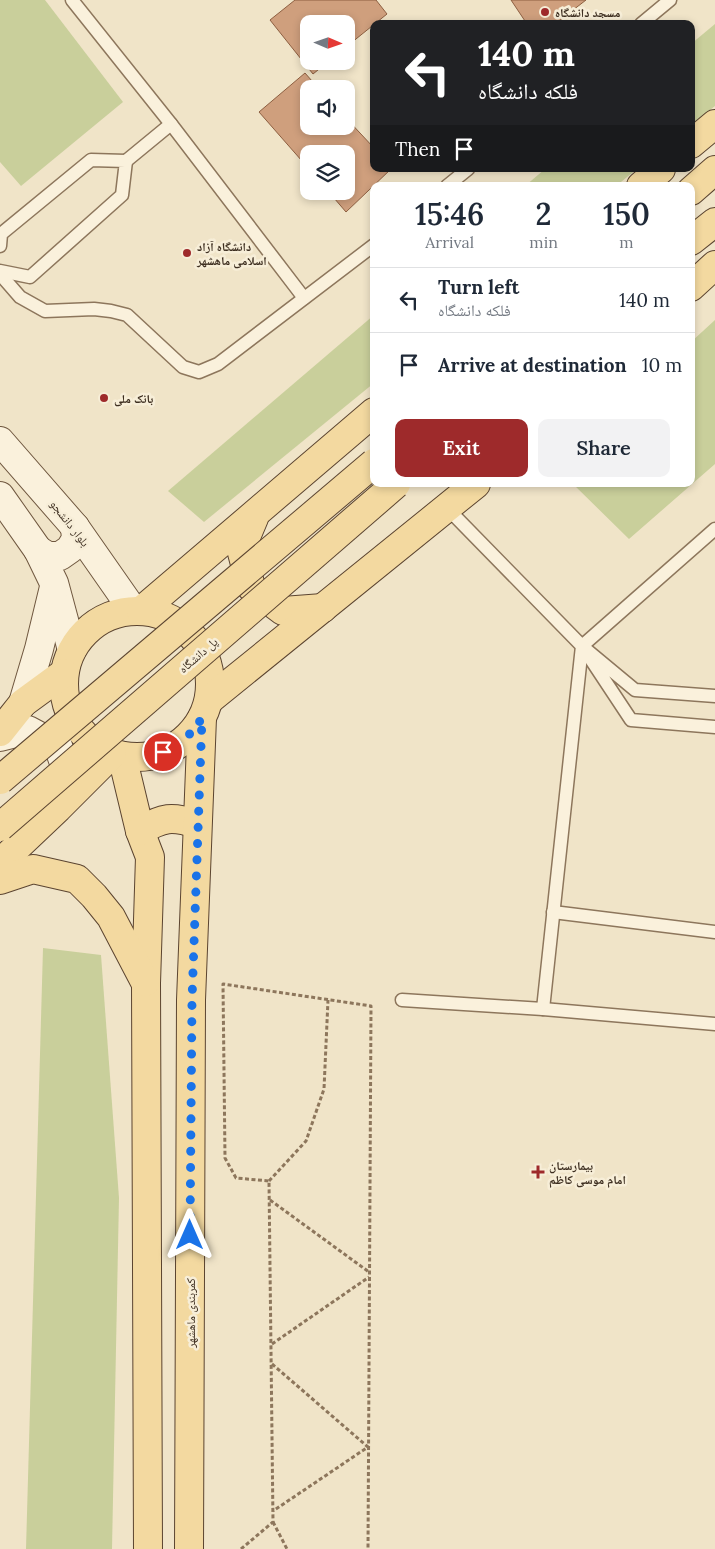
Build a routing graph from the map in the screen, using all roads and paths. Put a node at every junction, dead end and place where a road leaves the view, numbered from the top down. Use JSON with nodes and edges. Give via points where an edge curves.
{"nodes":[{"id":1,"x":72,"y":0,"type":"edge"},
{"id":2,"x":670,"y":0,"type":"edge"},
{"id":3,"x":646,"y":20,"type":"edge"},
{"id":4,"x":170,"y":124,"type":"junction"},
{"id":5,"x":715,"y":124,"type":"edge"},
{"id":6,"x":695,"y":141,"type":"edge"},
{"id":7,"x":126,"y":161,"type":"junction"},
{"id":8,"x":715,"y":170,"type":"edge"},
{"id":9,"x":464,"y":172,"type":"edge"},
{"id":10,"x":658,"y":172,"type":"edge"},
{"id":11,"x":452,"y":182,"type":"edge"},
{"id":12,"x":646,"y":182,"type":"edge"},
{"id":13,"x":695,"y":188,"type":"edge"},
{"id":14,"x":715,"y":222,"type":"edge"},
{"id":15,"x":695,"y":238,"type":"edge"},
{"id":16,"x":0,"y":246,"type":"edge"},
{"id":17,"x":370,"y":248,"type":"edge"},
{"id":18,"x":715,"y":265,"type":"edge"},
{"id":19,"x":0,"y":272,"type":"edge"},
{"id":20,"x":695,"y":283,"type":"edge"},
{"id":21,"x":304,"y":298,"type":"junction"},
{"id":22,"x":370,"y":415,"type":"edge"},
{"id":23,"x":0,"y":441,"type":"edge"},
{"id":24,"x":370,"y":466,"type":"edge"},
{"id":25,"x":393,"y":487,"type":"edge"},
{"id":26,"x":472,"y":487,"type":"edge"},
{"id":27,"x":0,"y":496,"type":"edge"},
{"id":28,"x":447,"y":508,"type":"junction"},
{"id":29,"x":257,"y":512,"type":"junction"},
{"id":30,"x":75,"y":527,"type":"junction"},
{"id":31,"x":715,"y":529,"type":"edge"},
{"id":32,"x":38,"y":550,"type":"junction"},
{"id":33,"x":54,"y":583,"type":"junction"},
{"id":34,"x":323,"y":608,"type":"junction"},
{"id":35,"x":137,"y":611,"type":"junction"},
{"id":36,"x":582,"y":646,"type":"junction"},
{"id":37,"x":68,"y":661,"type":"junction"},
{"id":38,"x":715,"y":696,"type":"edge"},
{"id":39,"x":23,"y":703,"type":"junction"},
{"id":40,"x":205,"y":709,"type":"junction"},
{"id":41,"x":715,"y":727,"type":"edge"},
{"id":42,"x":0,"y":732,"type":"edge"},
{"id":43,"x":0,"y":737,"type":"edge"},
{"id":44,"x":117,"y":755,"type":"junction"},
{"id":45,"x":0,"y":780,"type":"edge"},
{"id":46,"x":58,"y":808,"type":"junction"},
{"id":47,"x":197,"y":824,"type":"junction"},
{"id":48,"x":0,"y":827,"type":"edge"},
{"id":49,"x":140,"y":831,"type":"junction"},
{"id":50,"x":0,"y":863,"type":"edge"},
{"id":51,"x":0,"y":880,"type":"edge"},
{"id":52,"x":553,"y":912,"type":"junction"},
{"id":53,"x":715,"y":932,"type":"edge"},
{"id":54,"x":146,"y":983,"type":"junction"},
{"id":55,"x":328,"y":1000,"type":"junction"},
{"id":56,"x":402,"y":1000,"type":"dead end"},
{"id":57,"x":543,"y":1008,"type":"junction"},
{"id":58,"x":715,"y":1024,"type":"edge"},
{"id":59,"x":269,"y":1181,"type":"junction"},
{"id":60,"x":270,"y":1200,"type":"junction"},
{"id":61,"x":369,"y":1272,"type":"junction"},
{"id":62,"x":369,"y":1277,"type":"junction"},
{"id":63,"x":271,"y":1345,"type":"junction"},
{"id":64,"x":271,"y":1363,"type":"junction"},
{"id":65,"x":368,"y":1447,"type":"junction"},
{"id":66,"x":273,"y":1511,"type":"junction"},
{"id":67,"x":273,"y":1522,"type":"junction"},
{"id":68,"x":148,"y":1549,"type":"edge"},
{"id":69,"x":189,"y":1549,"type":"edge"},
{"id":70,"x":241,"y":1549,"type":"edge"},
{"id":71,"x":287,"y":1549,"type":"edge"},
{"id":72,"x":368,"y":1549,"type":"edge"}],
"edges":[{"from":1,"to":4,"type":"lane"},
{"from":2,"to":3,"type":"lane"},
{"from":4,"to":7,"type":"lane"},
{"from":4,"to":21,"type":"lane"},
{"from":5,"to":6,"type":"main road"},
{"from":7,"to":16,"type":"lane","via":[[91,160],[1,234]]},
{"from":7,"to":19,"type":"lane","via":[[122,195],[30,277]]},
{"from":8,"to":13,"type":"main road"},
{"from":9,"to":11,"type":"lane"},
{"from":10,"to":12,"type":"main road"},
{"from":14,"to":15,"type":"main road"},
{"from":17,"to":21,"type":"lane"},
{"from":18,"to":20,"type":"main road"},
{"from":19,"to":21,"type":"lane","via":[[20,297],[45,311],[94,309],[127,315],[183,367],[199,372],[218,364]]},
{"from":22,"to":29,"type":"main road"},
{"from":23,"to":30,"type":"main road","name":"بلوار دانشجو"},
{"from":24,"to":45,"type":"main road","bridge":true},
{"from":25,"to":48,"type":"main road","name":"پل دانشگاه","bridge":true},
{"from":26,"to":28,"type":"main road"},
{"from":27,"to":32,"type":"main road"},
{"from":28,"to":34,"type":"main road"},
{"from":28,"to":36,"type":"lane"},
{"from":29,"to":34,"type":"main road","via":[[241,548],[251,587],[283,611]]},
{"from":29,"to":35,"type":"main road"},
{"from":30,"to":32,"type":"main road","via":[[76,539],[60,556],[48,556]]},
{"from":30,"to":35,"type":"main road","name":"بلوار دانشجو"},
{"from":31,"to":36,"type":"lane"},
{"from":32,"to":33,"type":"main road"},
{"from":33,"to":37,"type":"main road"},
{"from":33,"to":39,"type":"main road"},
{"from":34,"to":40,"type":"main road"},
{"from":35,"to":37,"type":"main road","via":[[113,614],[95,623],[80,637]]},
{"from":35,"to":40,"type":"main road","via":[[170,618],[186,629],[198,644],[207,662],[210,680]]},
{"from":36,"to":38,"type":"lane","via":[[635,690]]},
{"from":36,"to":41,"type":"lane","via":[[631,720]]},
{"from":36,"to":52,"type":"lane"},
{"from":37,"to":39,"type":"main road"},
{"from":37,"to":44,"type":"main road","via":[[63,690],[66,707],[84,736]]},
{"from":39,"to":42,"type":"main road"},
{"from":40,"to":44,"type":"main road","via":[[190,735],[173,748],[154,756],[132,758]]},
{"from":40,"to":47,"type":"main road","name":"کمربندی ماهشهر"},
{"from":43,"to":46,"type":"main road","via":[[28,730],[58,746],[69,777]]},
{"from":44,"to":46,"type":"main road"},
{"from":44,"to":49,"type":"main road"},
{"from":46,"to":50,"type":"main road"},
{"from":47,"to":49,"type":"main road","via":[[179,818],[157,821]]},
{"from":47,"to":69,"type":"main road","name":"کمربندی ماهشهر","via":[[191,1010]]},
{"from":49,"to":54,"type":"main road","via":[[150,857]]},
{"from":51,"to":54,"type":"main road","via":[[33,869],[77,879],[111,917]]},
{"from":52,"to":53,"type":"lane"},
{"from":52,"to":57,"type":"lane"},
{"from":54,"to":68,"type":"main road"},
{"from":55,"to":59,"type":"path","via":[[324,1089],[306,1141]]},
{"from":55,"to":59,"type":"path","via":[[223,984],[225,1158],[236,1178]]},
{"from":55,"to":61,"type":"path","via":[[370,1006]]},
{"from":56,"to":57,"type":"lane"},
{"from":57,"to":58,"type":"lane"},
{"from":59,"to":60,"type":"path"},
{"from":60,"to":61,"type":"path"},
{"from":60,"to":63,"type":"path"},
{"from":61,"to":62,"type":"path"},
{"from":62,"to":63,"type":"path"},
{"from":62,"to":65,"type":"path"},
{"from":63,"to":64,"type":"path"},
{"from":64,"to":65,"type":"path"},
{"from":64,"to":66,"type":"path"},
{"from":65,"to":66,"type":"path"},
{"from":65,"to":72,"type":"path"},
{"from":66,"to":67,"type":"path"},
{"from":67,"to":70,"type":"path"},
{"from":67,"to":71,"type":"path"}]}
